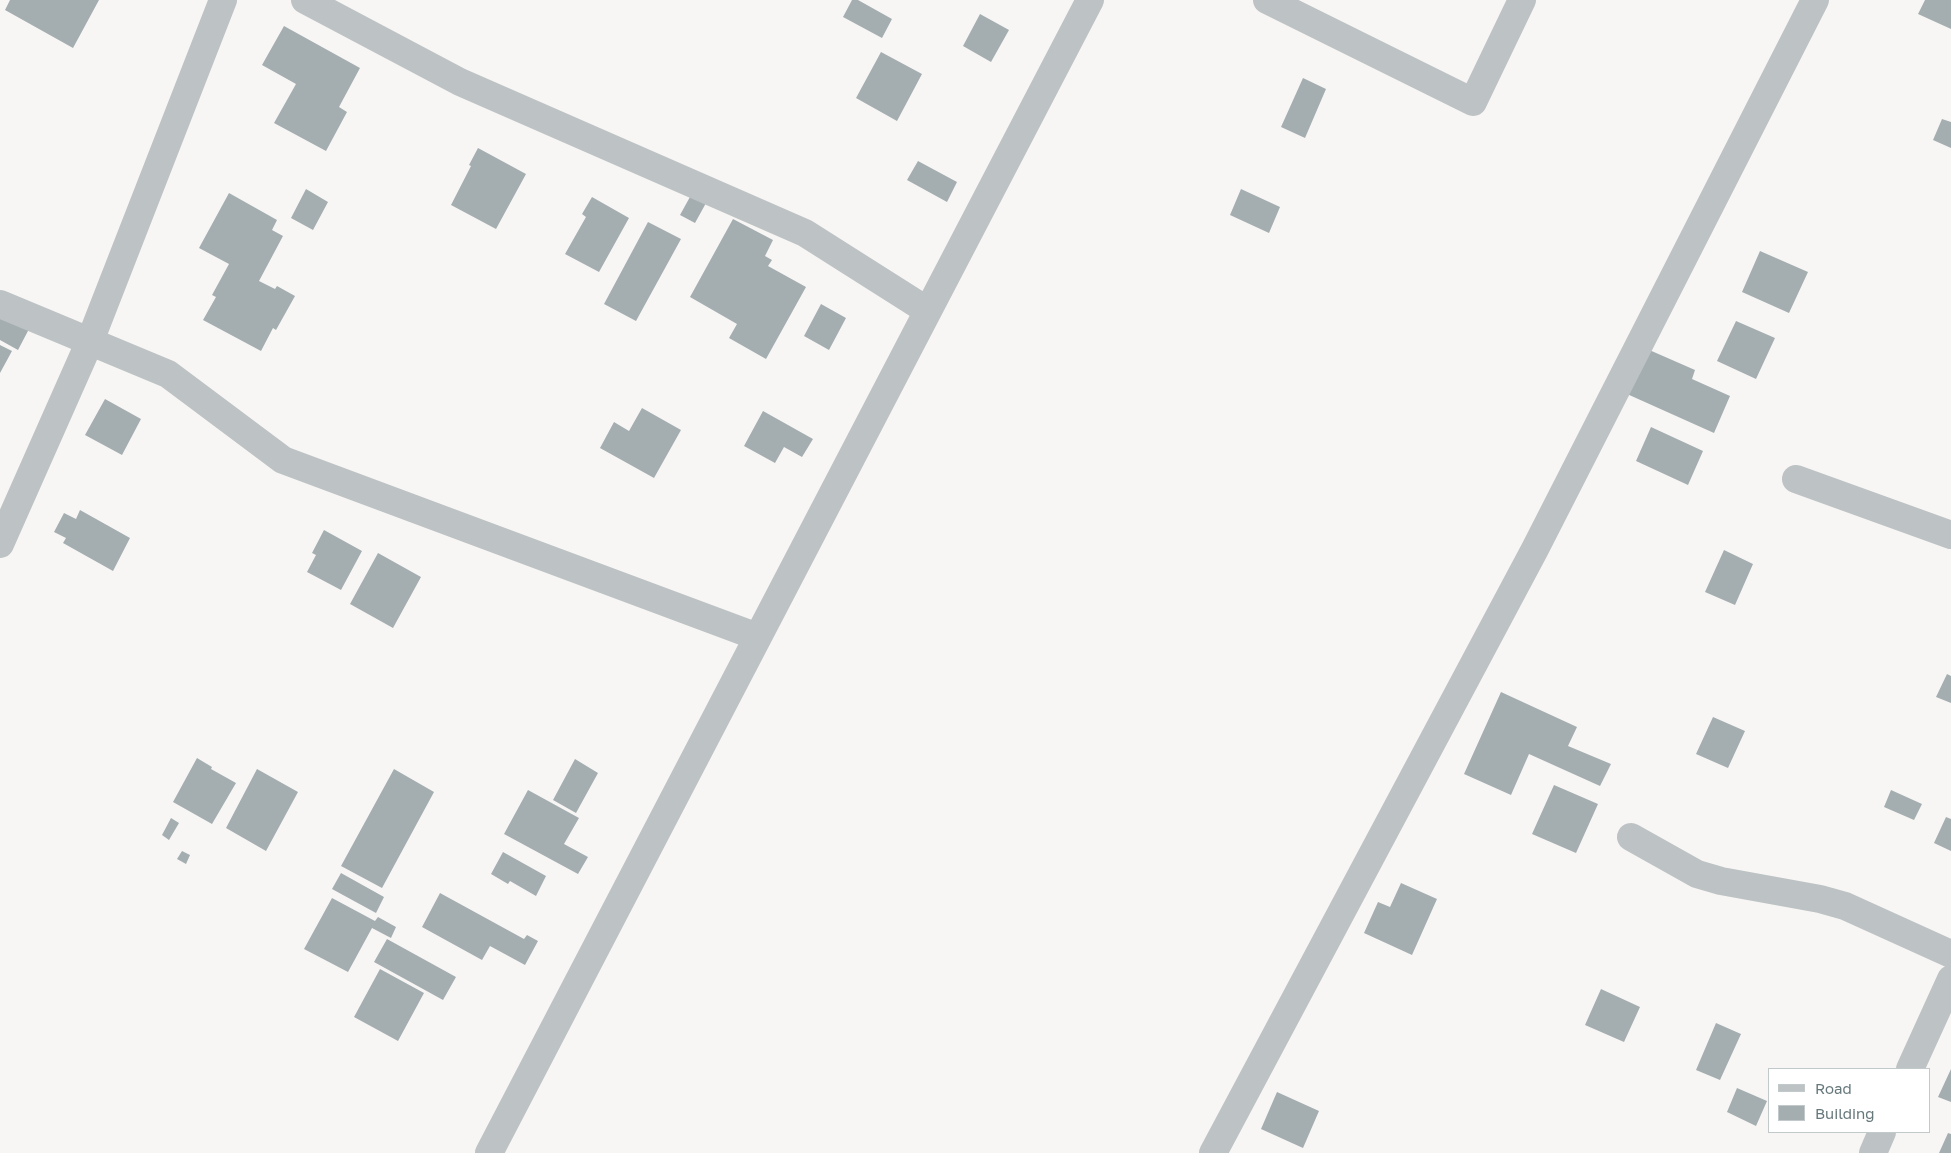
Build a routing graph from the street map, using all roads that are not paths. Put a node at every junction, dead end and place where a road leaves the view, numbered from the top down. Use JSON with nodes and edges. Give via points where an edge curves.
{"nodes":[{"id":1,"x":223,"y":0,"type":"edge"},
{"id":2,"x":305,"y":0,"type":"edge"},
{"id":3,"x":1090,"y":0,"type":"edge"},
{"id":4,"x":1267,"y":0,"type":"edge"},
{"id":5,"x":1522,"y":0,"type":"edge"},
{"id":6,"x":1815,"y":0,"type":"edge"},
{"id":7,"x":0,"y":304,"type":"edge"},
{"id":8,"x":928,"y":312,"type":"junction"},
{"id":9,"x":90,"y":341,"type":"junction"},
{"id":10,"x":1796,"y":479,"type":"dead end"},
{"id":11,"x":1951,"y":535,"type":"edge"},
{"id":12,"x":0,"y":544,"type":"edge"},
{"id":13,"x":758,"y":637,"type":"junction"},
{"id":14,"x":1631,"y":837,"type":"dead end"},
{"id":15,"x":1951,"y":954,"type":"edge"},
{"id":16,"x":1951,"y":979,"type":"edge"},
{"id":17,"x":1910,"y":1068,"type":"edge"},
{"id":18,"x":1882,"y":1133,"type":"edge"},
{"id":19,"x":489,"y":1153,"type":"edge"},
{"id":20,"x":1213,"y":1153,"type":"edge"},
{"id":21,"x":1873,"y":1153,"type":"edge"}],
"edges":[{"from":1,"to":9,"type":"street"},
{"from":2,"to":8,"type":"street","via":[[460,82],[805,233]]},
{"from":3,"to":8,"type":"street"},
{"from":4,"to":5,"type":"street","via":[[1473,102]]},
{"from":6,"to":20,"type":"street","via":[[1535,549]]},
{"from":7,"to":9,"type":"street"},
{"from":8,"to":13,"type":"street"},
{"from":9,"to":12,"type":"street"},
{"from":9,"to":13,"type":"street","via":[[168,374],[283,460]]},
{"from":10,"to":11,"type":"street"},
{"from":13,"to":19,"type":"street"},
{"from":14,"to":15,"type":"street","via":[[1697,874],[1845,906]]},
{"from":16,"to":17,"type":"street"},
{"from":18,"to":21,"type":"street"}]}
